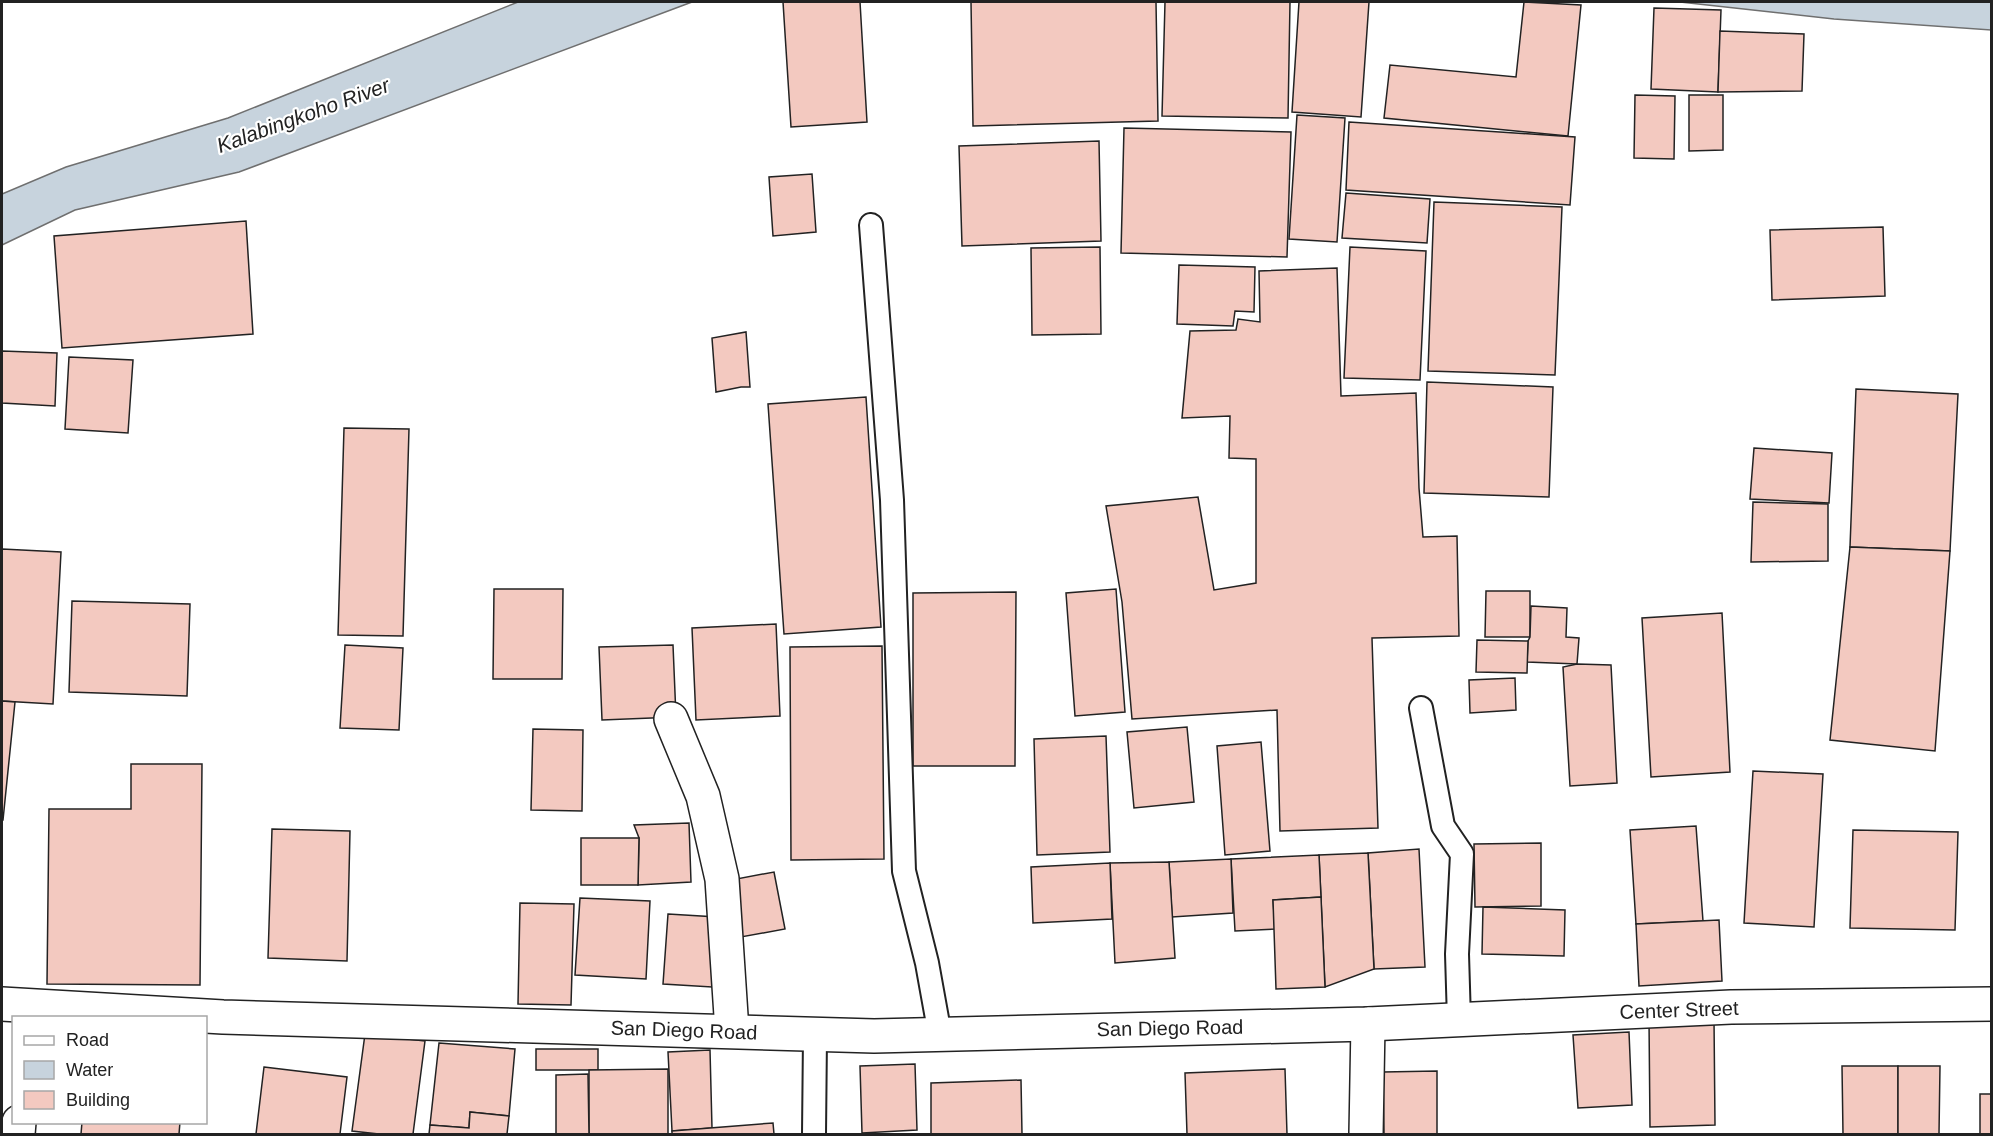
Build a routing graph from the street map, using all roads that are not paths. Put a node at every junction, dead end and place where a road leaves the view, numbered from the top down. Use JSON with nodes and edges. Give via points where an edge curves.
{"nodes":[{"id":1,"x":871,"y":225,"type":"dead end"},
{"id":2,"x":1421,"y":708,"type":"dead end"},
{"id":3,"x":671,"y":719,"type":"dead end"},
{"id":4,"x":1992,"y":1004,"type":"edge"},
{"id":5,"x":19,"y":1009,"type":"edge"},
{"id":6,"x":1459,"y":1020,"type":"junction"},
{"id":7,"x":1368,"y":1024,"type":"junction"},
{"id":8,"x":732,"y":1031,"type":"junction"},
{"id":9,"x":940,"y":1035,"type":"junction"},
{"id":10,"x":815,"y":1036,"type":"junction"},
{"id":11,"x":814,"y":1134,"type":"edge"},
{"id":12,"x":1366,"y":1134,"type":"edge"}],
"edges":[{"from":1,"to":9,"type":"lane","via":[[892,500],[904,871]]},
{"from":2,"to":6,"type":"lane","via":[[1443,826],[1462,854],[1457,954]]},
{"from":3,"to":8,"type":"street","via":[[703,796],[722,879]]},
{"from":4,"to":6,"type":"street","name":"Center Street","via":[[1731,1007]]},
{"from":5,"to":8,"type":"street","name":"San Diego Road"},
{"from":6,"to":7,"type":"street","name":"Center Street"},
{"from":7,"to":9,"type":"street","name":"San Diego Road"},
{"from":7,"to":12,"type":"street"},
{"from":8,"to":10,"type":"street","name":"San Diego Road"},
{"from":9,"to":10,"type":"street","name":"San Diego Road"},
{"from":10,"to":11,"type":"lane"}]}
